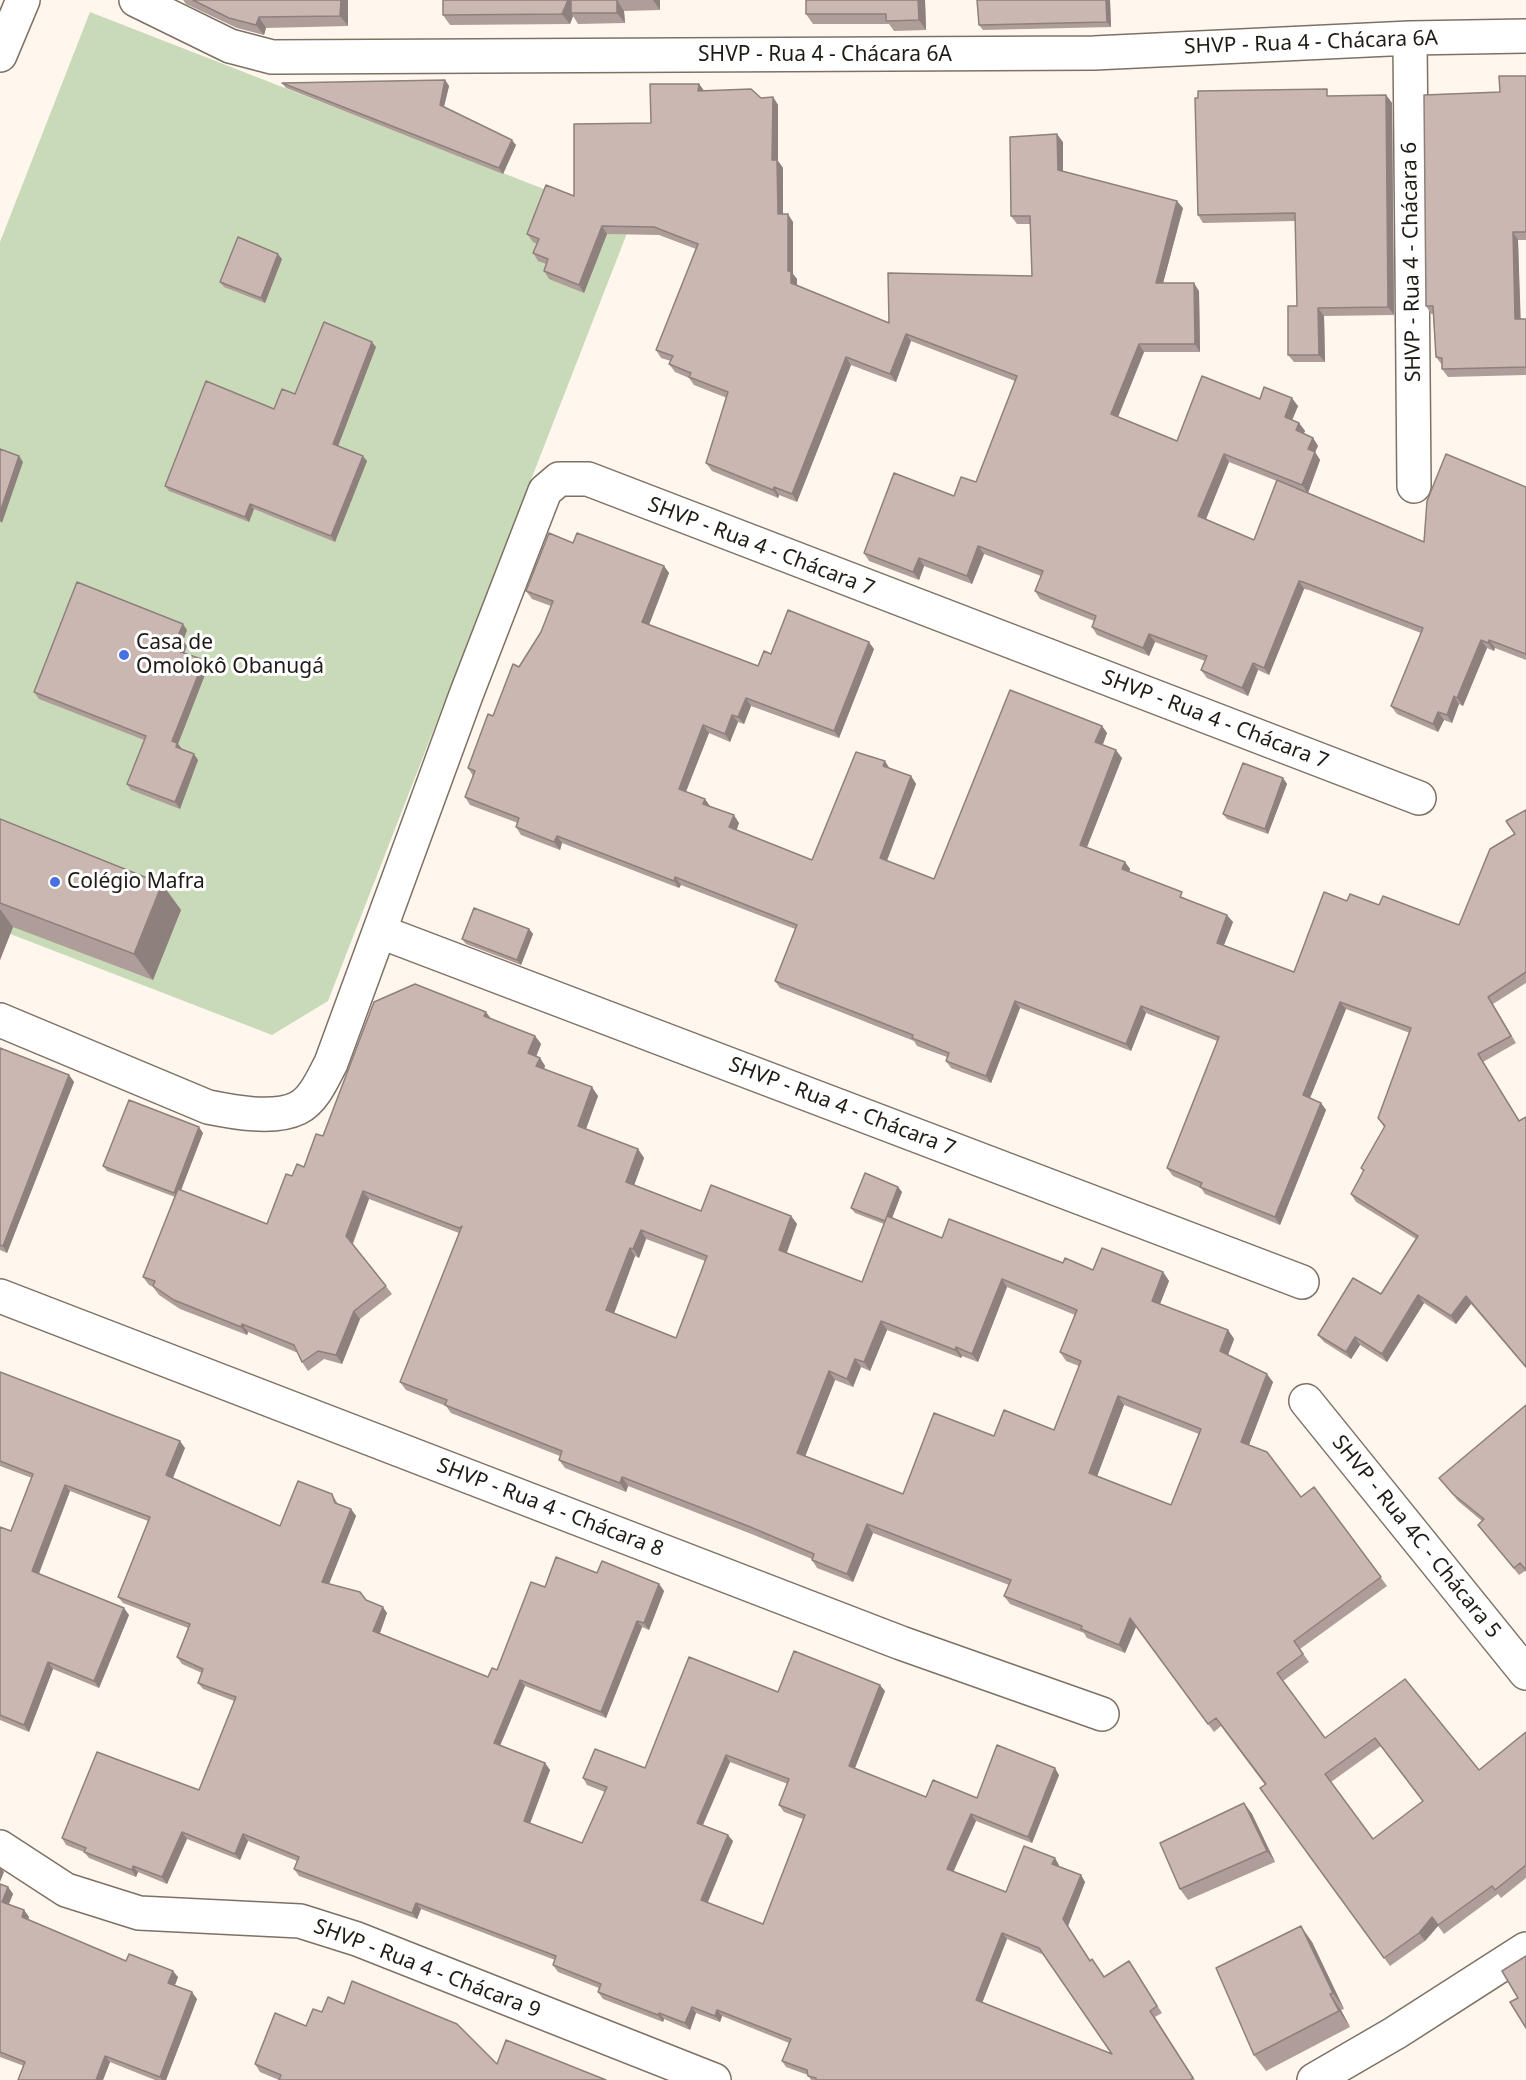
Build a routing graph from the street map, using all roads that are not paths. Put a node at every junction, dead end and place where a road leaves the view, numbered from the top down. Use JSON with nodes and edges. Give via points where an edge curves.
{"nodes":[{"id":1,"x":23,"y":0,"type":"edge"},
{"id":2,"x":136,"y":0,"type":"edge"},
{"id":3,"x":1526,"y":36,"type":"edge"},
{"id":4,"x":1410,"y":38,"type":"junction"},
{"id":5,"x":0,"y":55,"type":"edge"},
{"id":6,"x":1414,"y":486,"type":"dead end"},
{"id":7,"x":1419,"y":798,"type":"dead end"},
{"id":8,"x":381,"y":932,"type":"junction"},
{"id":9,"x":0,"y":1020,"type":"edge"},
{"id":10,"x":1302,"y":1282,"type":"dead end"},
{"id":11,"x":0,"y":1296,"type":"edge"},
{"id":12,"x":1306,"y":1401,"type":"dead end"},
{"id":13,"x":1526,"y":1673,"type":"edge"},
{"id":14,"x":1102,"y":1714,"type":"dead end"},
{"id":15,"x":0,"y":1847,"type":"edge"},
{"id":16,"x":1526,"y":1949,"type":"edge"},
{"id":17,"x":714,"y":2080,"type":"edge"},
{"id":18,"x":1314,"y":2080,"type":"edge"}],
"edges":[{"from":1,"to":5,"type":"street"},
{"from":2,"to":4,"type":"street","name":"SHVP - Rua 4 - Chácara 6A","via":[[230,46],[272,57],[1094,53]]},
{"from":3,"to":4,"type":"street","name":"SHVP - Rua 4 - Chácara 6A"},
{"from":4,"to":6,"type":"street","name":"SHVP - Rua 4 - Chácara 6"},
{"from":7,"to":8,"type":"street","name":"SHVP - Rua 4 - Chácara 7","via":[[588,479],[573,477],[560,479],[545,490]]},
{"from":8,"to":9,"type":"street","name":"SHVP - Rua 4 - Chácara 7","via":[[331,1063],[312,1096],[298,1108],[282,1112],[240,1114],[208,1107]]},
{"from":8,"to":10,"type":"street","name":"SHVP - Rua 4 - Chácara 7"},
{"from":11,"to":14,"type":"street","name":"SHVP - Rua 4 - Chácara 8","via":[[901,1643]]},
{"from":12,"to":13,"type":"street","name":"SHVP - Rua 4C - Chácara 5"},
{"from":15,"to":17,"type":"street","name":"SHVP - Rua 4 - Chácara 9","via":[[66,1890],[139,1913],[173,1917],[249,1916],[300,1921],[323,1928]]},
{"from":16,"to":18,"type":"street"}]}
